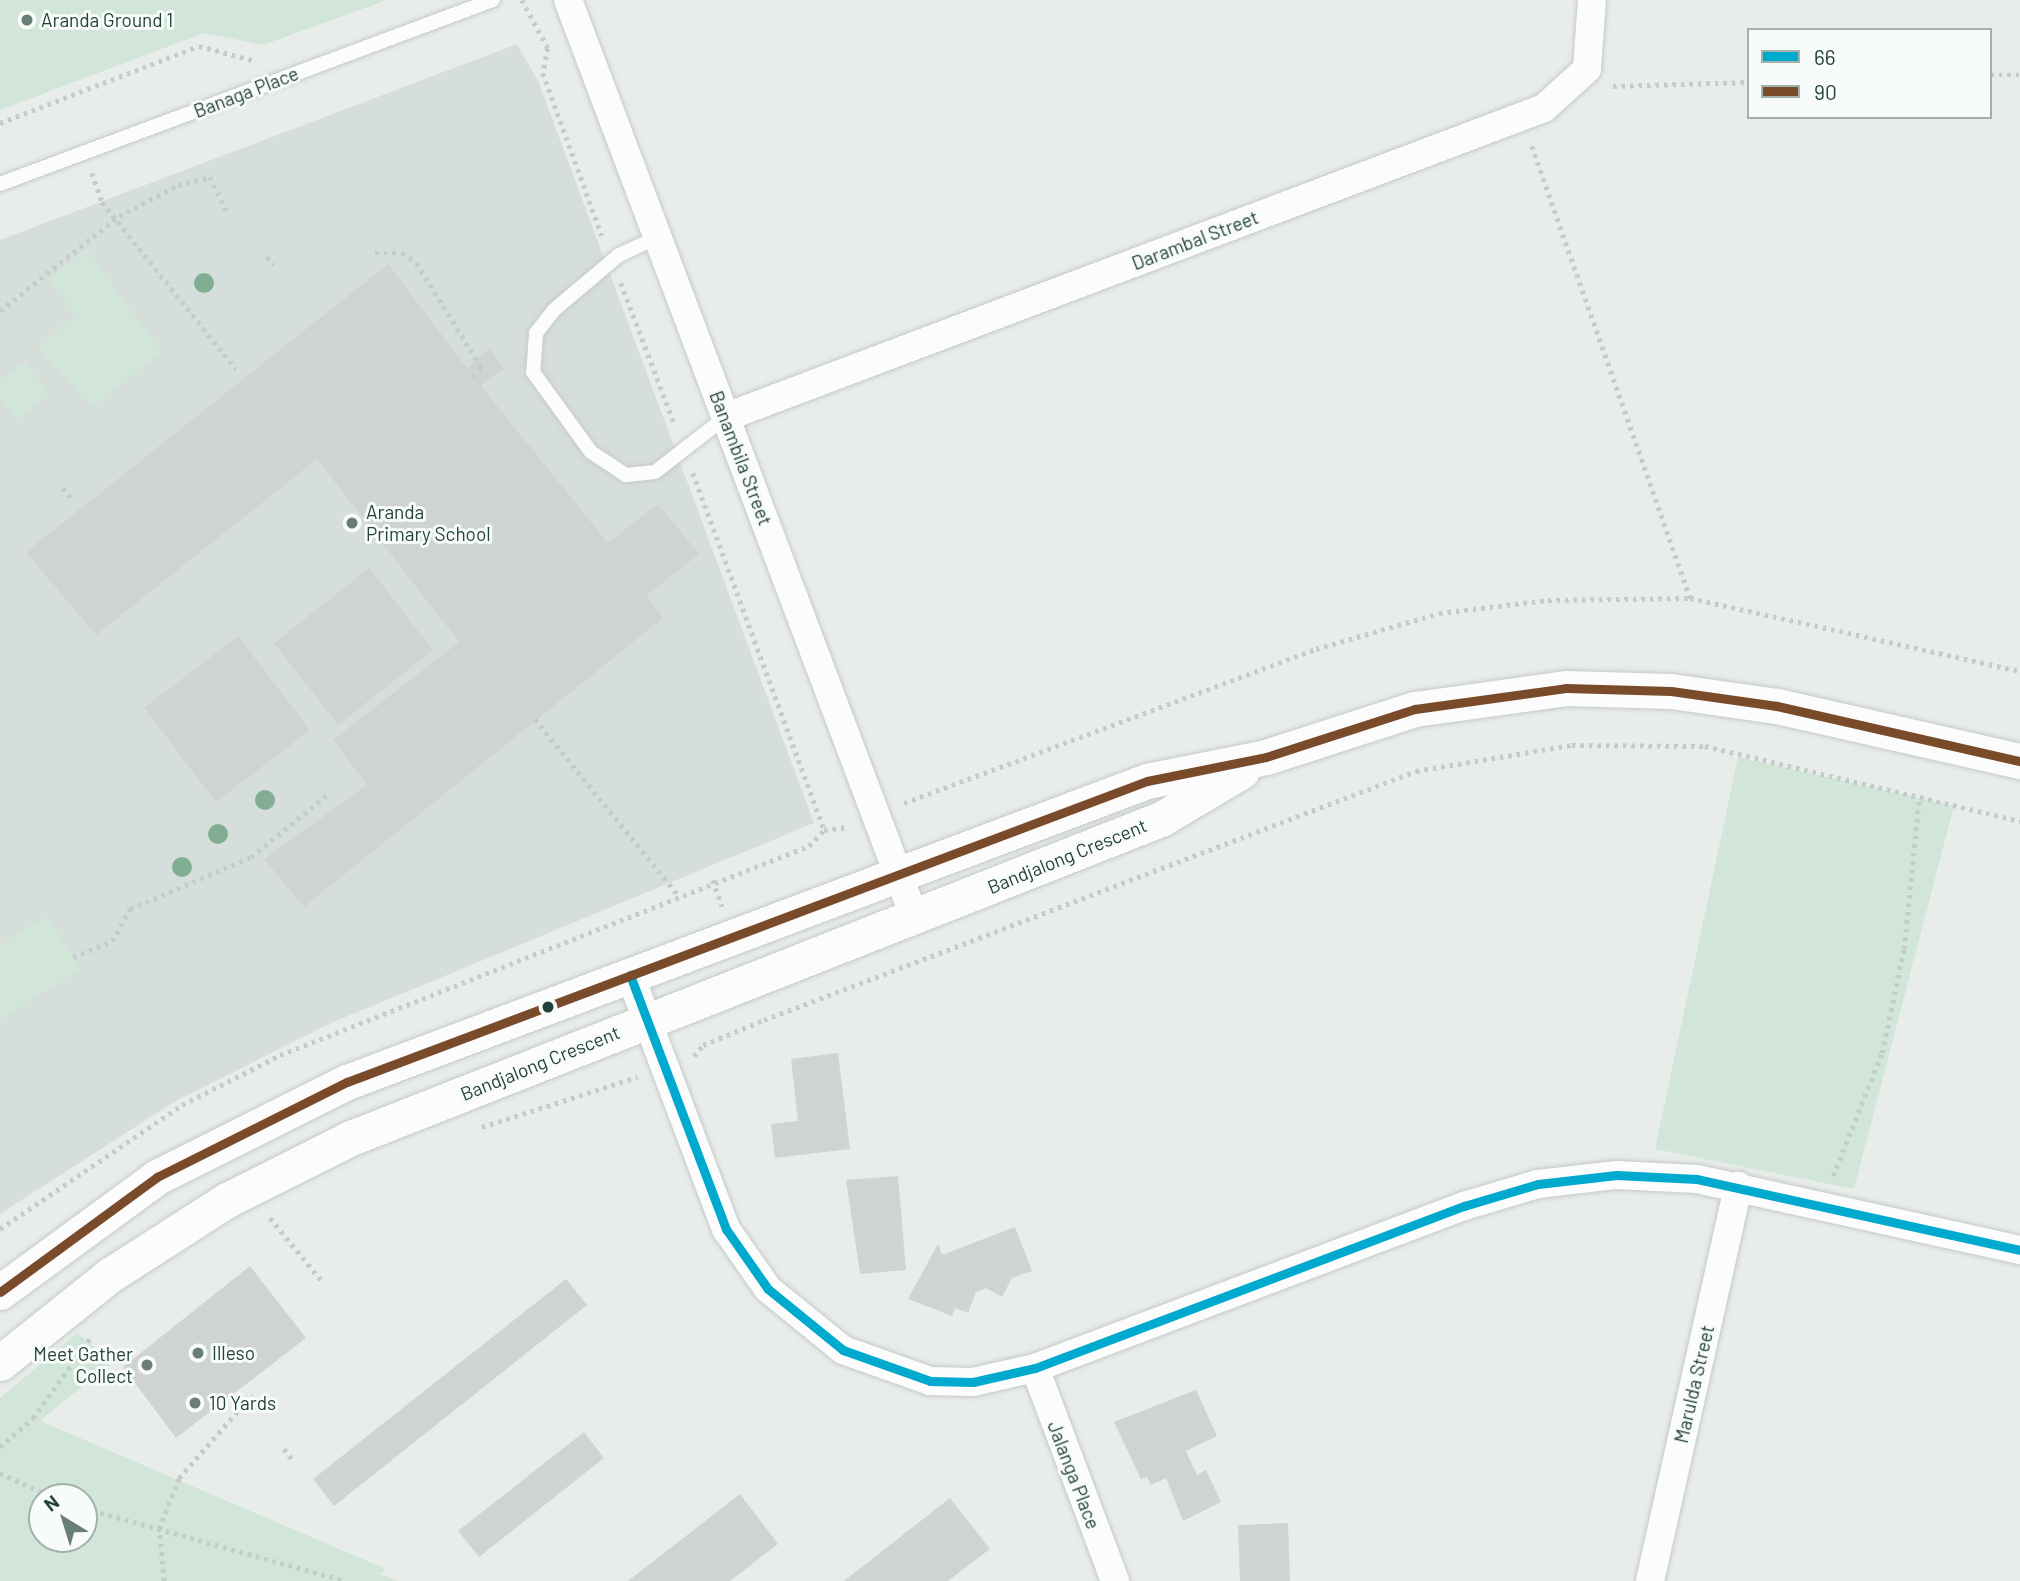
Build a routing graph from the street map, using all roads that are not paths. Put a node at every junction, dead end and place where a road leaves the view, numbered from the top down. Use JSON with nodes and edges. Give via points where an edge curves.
{"nodes":[{"id":1,"x":493,"y":0,"type":"edge"},
{"id":2,"x":568,"y":0,"type":"edge"},
{"id":3,"x":1592,"y":0,"type":"edge"},
{"id":4,"x":0,"y":184,"type":"edge"},
{"id":5,"x":658,"y":237,"type":"junction"},
{"id":6,"x":726,"y":417,"type":"junction"},
{"id":7,"x":1266,"y":757,"type":"junction"},
{"id":8,"x":2020,"y":761,"type":"edge"},
{"id":9,"x":899,"y":874,"type":"junction"},
{"id":10,"x":915,"y":916,"type":"junction"},
{"id":11,"x":630,"y":975,"type":"junction"},
{"id":12,"x":647,"y":1021,"type":"junction"},
{"id":13,"x":1738,"y":1186,"type":"junction"},
{"id":14,"x":2020,"y":1250,"type":"edge"},
{"id":15,"x":0,"y":1292,"type":"edge"},
{"id":16,"x":0,"y":1363,"type":"edge"},
{"id":17,"x":1035,"y":1368,"type":"junction"},
{"id":18,"x":1115,"y":1581,"type":"edge"},
{"id":19,"x":1650,"y":1581,"type":"edge"}],
"edges":[{"from":1,"to":4,"type":"lane","name":"Banaga Place"},
{"from":2,"to":5,"type":"street","name":"Banambila Street"},
{"from":3,"to":6,"type":"street","name":"Darambal Street","via":[[1592,54],[1573,87],[1522,117]]},
{"from":5,"to":6,"type":"street","name":"Banambila Street"},
{"from":5,"to":6,"type":"lane","via":[[612,261],[536,333],[533,372],[591,452],[626,475],[655,472]]},
{"from":6,"to":9,"type":"street","name":"Banambila Street"},
{"from":7,"to":8,"type":"street","name":"Bandjalong Crescent","via":[[1415,709],[1566,688],[1671,691],[1777,706]]},
{"from":7,"to":9,"type":"street","name":"Bandjalong Crescent","via":[[1147,781]]},
{"from":7,"to":10,"type":"street","name":"Bandjalong Crescent","via":[[1161,819]]},
{"from":9,"to":10,"type":"street","name":"Banambila Street"},
{"from":9,"to":11,"type":"street","name":"Bandjalong Crescent"},
{"from":10,"to":12,"type":"street","name":"Bandjalong Crescent"},
{"from":11,"to":12,"type":"street"},
{"from":11,"to":15,"type":"street","name":"Bandjalong Crescent","via":[[289,1107],[157,1177]]},
{"from":12,"to":16,"type":"street","name":"Bandjalong Crescent","via":[[351,1138],[226,1200],[110,1275]]},
{"from":12,"to":17,"type":"street","via":[[726,1229],[768,1289],[803,1323],[886,1370],[930,1381],[973,1382]]},
{"from":13,"to":14,"type":"street"},
{"from":13,"to":17,"type":"street","via":[[1616,1175],[1538,1184],[1464,1206]]},
{"from":13,"to":19,"type":"street","name":"Marulda Street"},
{"from":17,"to":18,"type":"street","name":"Jalanga Place"}]}
